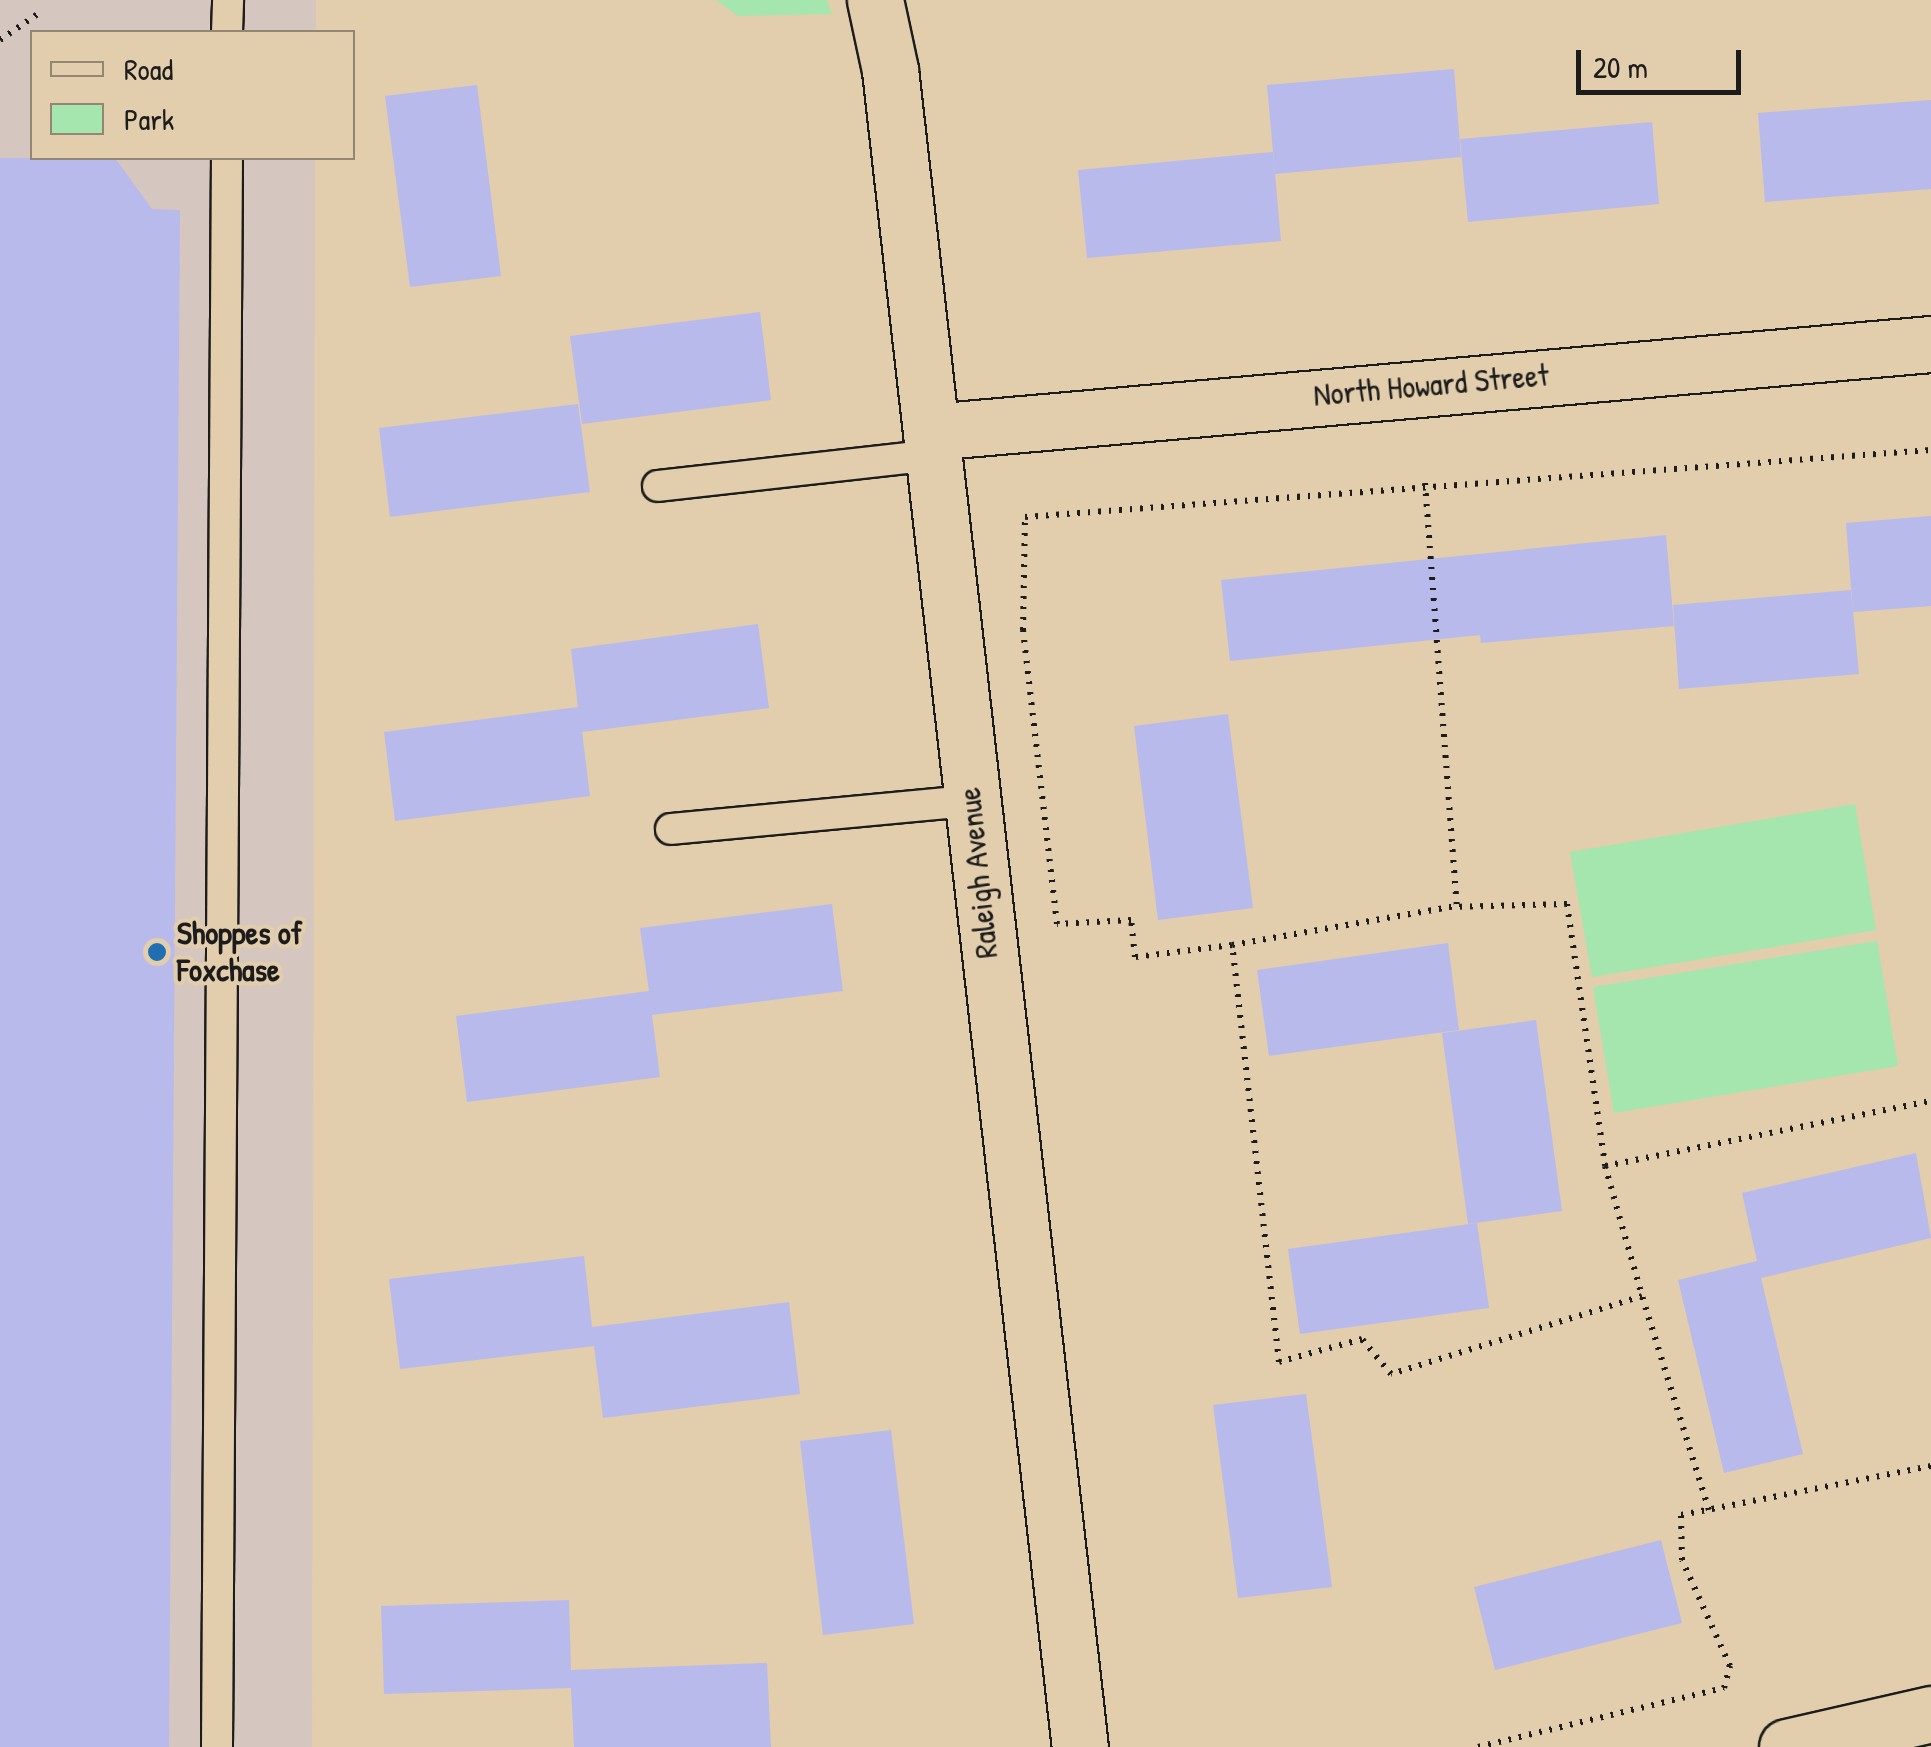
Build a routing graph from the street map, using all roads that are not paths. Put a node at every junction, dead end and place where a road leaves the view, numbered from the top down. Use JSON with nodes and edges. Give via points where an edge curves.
{"nodes":[{"id":1,"x":228,"y":0,"type":"edge"},
{"id":2,"x":874,"y":0,"type":"edge"},
{"id":3,"x":228,"y":30,"type":"edge"},
{"id":4,"x":227,"y":160,"type":"edge"},
{"id":5,"x":1931,"y":344,"type":"edge"},
{"id":6,"x":932,"y":444,"type":"junction"},
{"id":7,"x":658,"y":486,"type":"dead end"},
{"id":8,"x":970,"y":800,"type":"junction"},
{"id":9,"x":671,"y":829,"type":"dead end"},
{"id":10,"x":1931,"y":1714,"type":"edge"},
{"id":11,"x":216,"y":1747,"type":"edge"},
{"id":12,"x":1080,"y":1747,"type":"edge"},
{"id":13,"x":1786,"y":1747,"type":"edge"}],
"edges":[{"from":1,"to":3,"type":"lane"},
{"from":2,"to":6,"type":"street","name":"Raleigh Avenue","via":[[890,70]]},
{"from":4,"to":11,"type":"lane"},
{"from":5,"to":6,"type":"street","name":"North Howard Street"},
{"from":6,"to":7,"type":"lane"},
{"from":6,"to":8,"type":"street","name":"Raleigh Avenue"},
{"from":8,"to":9,"type":"lane"},
{"from":8,"to":12,"type":"street","name":"Raleigh Avenue"},
{"from":10,"to":13,"type":"street"}]}
